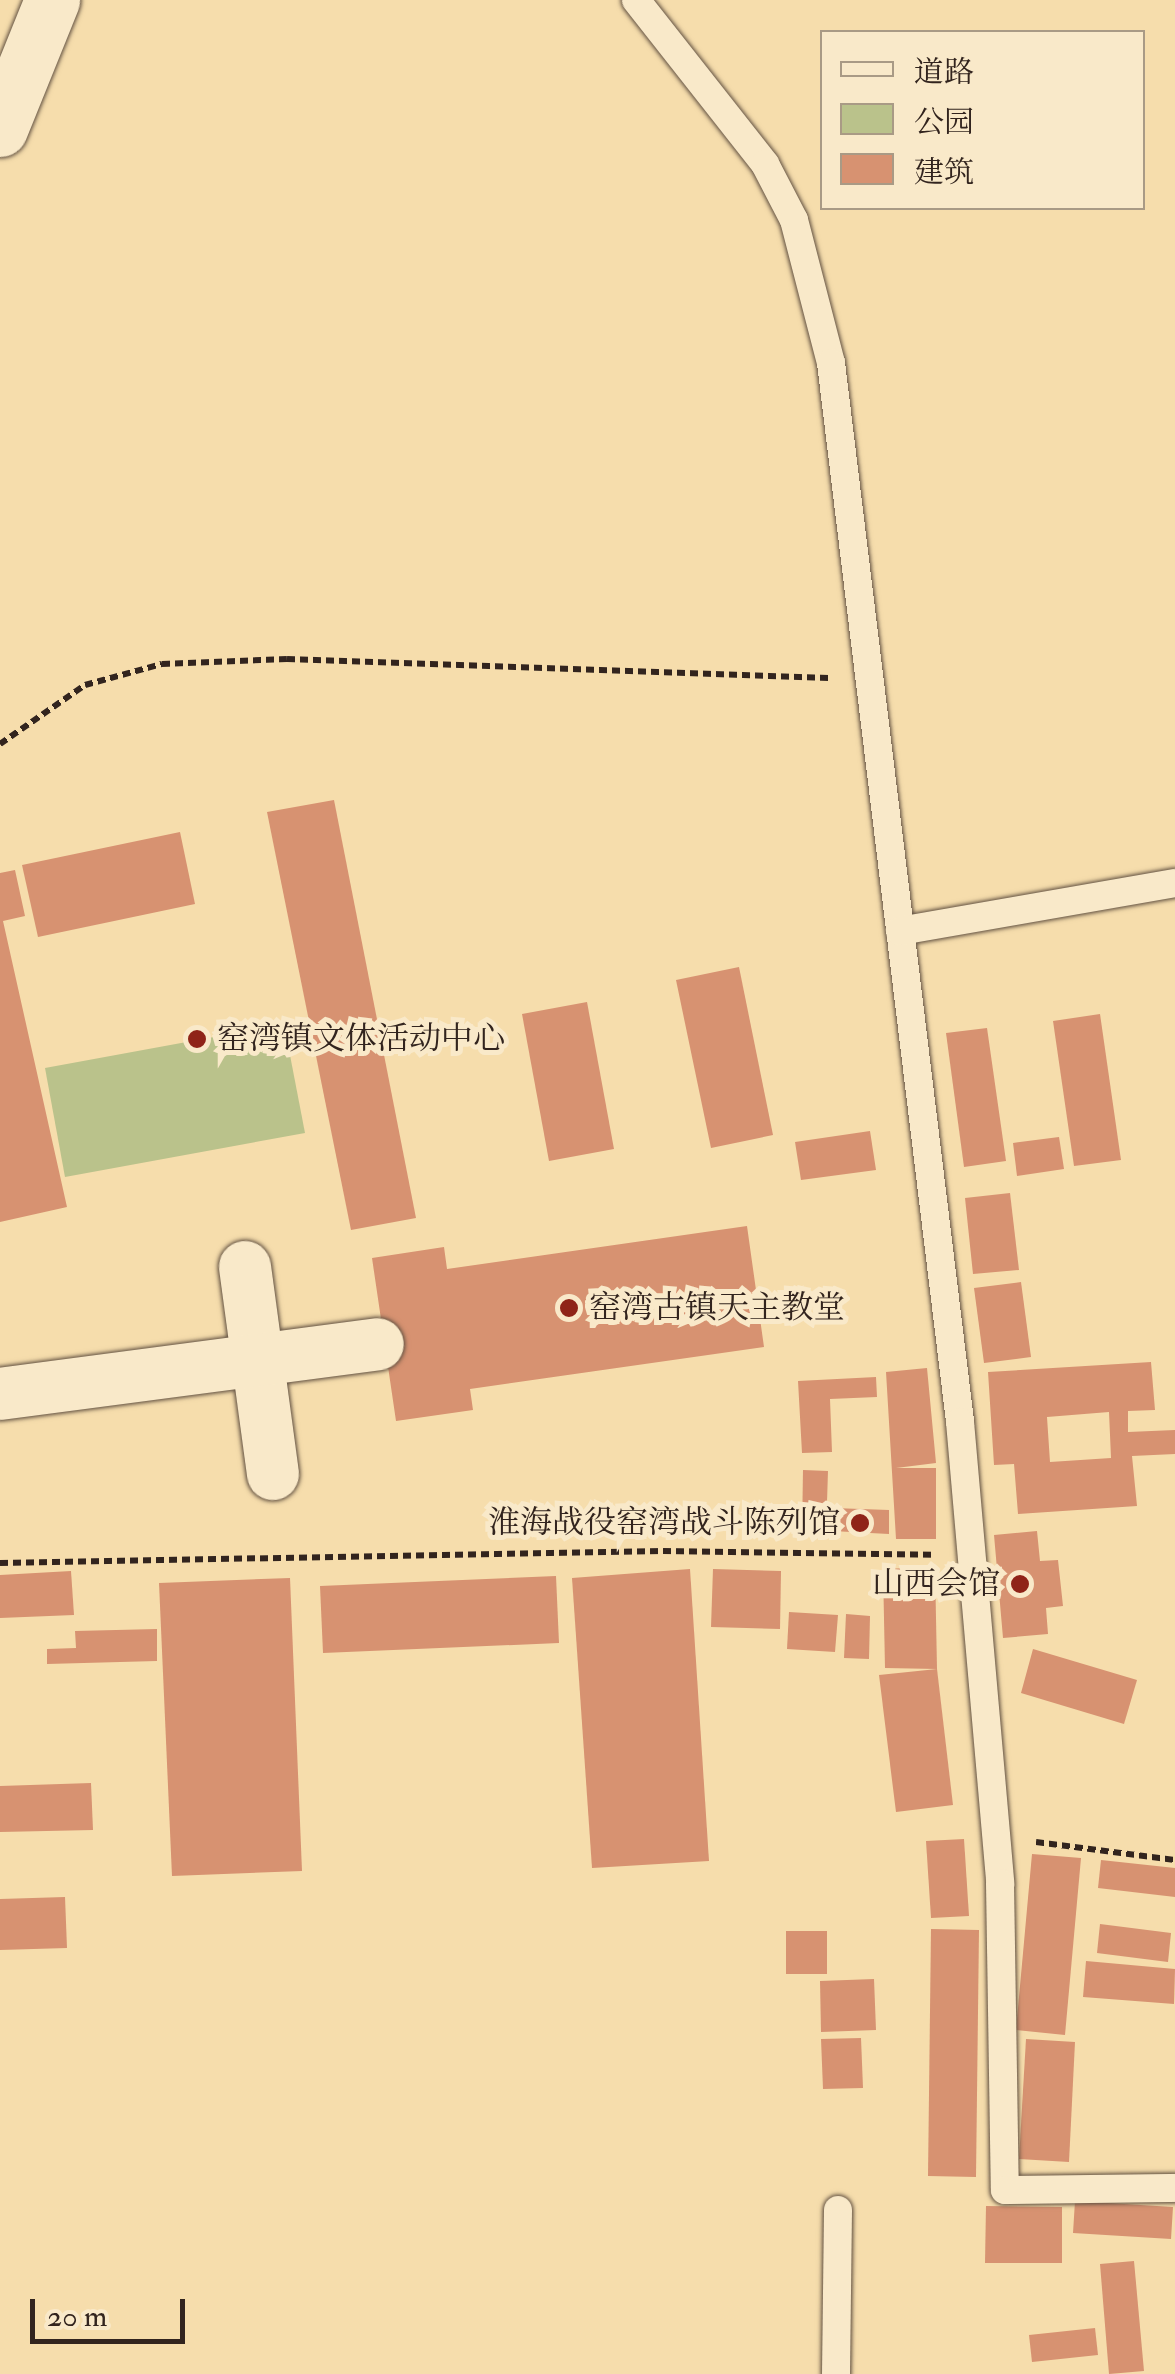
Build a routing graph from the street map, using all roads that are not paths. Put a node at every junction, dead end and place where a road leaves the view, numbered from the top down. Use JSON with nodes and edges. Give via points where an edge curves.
{"nodes":[{"id":1,"x":52,"y":0,"type":"edge"},
{"id":2,"x":636,"y":0,"type":"edge"},
{"id":3,"x":0,"y":129,"type":"edge"},
{"id":4,"x":1175,"y":883,"type":"edge"},
{"id":5,"x":900,"y":931,"type":"junction"},
{"id":6,"x":246,"y":1266,"type":"dead end"},
{"id":7,"x":378,"y":1344,"type":"dead end"},
{"id":8,"x":258,"y":1360,"type":"junction"},
{"id":9,"x":0,"y":1394,"type":"edge"},
{"id":10,"x":274,"y":1474,"type":"dead end"},
{"id":11,"x":1175,"y":2188,"type":"edge"},
{"id":12,"x":838,"y":2210,"type":"dead end"},
{"id":13,"x":836,"y":2374,"type":"edge"}],
"edges":[{"from":1,"to":3,"type":"street"},
{"from":2,"to":5,"type":"lane","via":[[765,164],[794,220],[831,362]]},
{"from":4,"to":5,"type":"lane"},
{"from":5,"to":11,"type":"lane","via":[[972,1555],[996,1837],[1005,2190]]},
{"from":6,"to":8,"type":"street"},
{"from":7,"to":8,"type":"street"},
{"from":8,"to":9,"type":"street"},
{"from":8,"to":10,"type":"street"},
{"from":12,"to":13,"type":"lane"}]}
